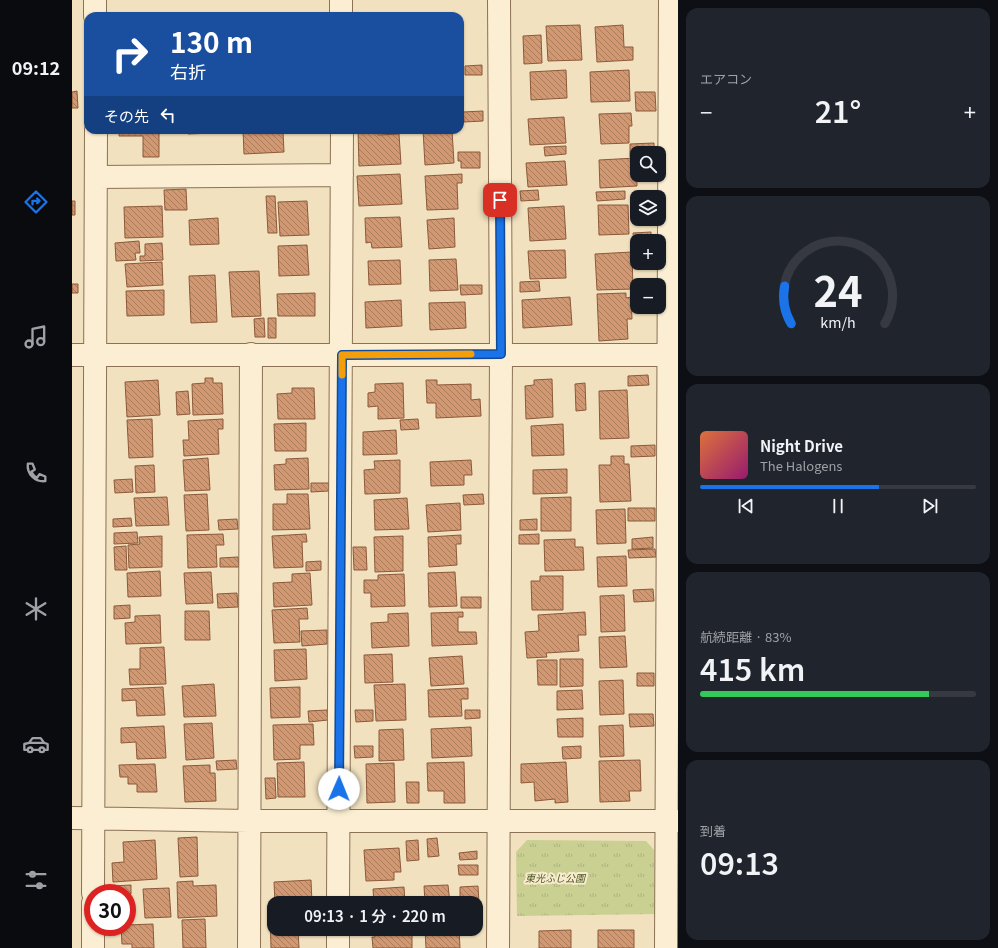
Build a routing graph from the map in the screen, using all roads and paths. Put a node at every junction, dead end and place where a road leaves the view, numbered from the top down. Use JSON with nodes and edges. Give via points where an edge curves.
{"nodes":[{"id":1,"x":95,"y":0,"type":"edge"},
{"id":2,"x":341,"y":0,"type":"edge"},
{"id":3,"x":499,"y":0,"type":"edge"},
{"id":4,"x":670,"y":0,"type":"edge"},
{"id":5,"x":96,"y":12,"type":"edge"},
{"id":6,"x":341,"y":12,"type":"edge"},
{"id":7,"x":96,"y":134,"type":"edge"},
{"id":8,"x":342,"y":134,"type":"edge"},
{"id":9,"x":342,"y":175,"type":"junction"},
{"id":10,"x":97,"y":177,"type":"junction"},
{"id":11,"x":251,"y":354,"type":"junction"},
{"id":12,"x":501,"y":354,"type":"junction"},
{"id":13,"x":72,"y":355,"type":"edge"},
{"id":14,"x":94,"y":355,"type":"junction"},
{"id":15,"x":342,"y":355,"type":"junction"},
{"id":16,"x":673,"y":355,"type":"edge"},
{"id":17,"x":83,"y":818,"type":"edge"},
{"id":18,"x":338,"y":820,"type":"junction"},
{"id":19,"x":498,"y":820,"type":"junction"},
{"id":20,"x":250,"y":821,"type":"junction"},
{"id":21,"x":673,"y":821,"type":"edge"},
{"id":22,"x":92,"y":884,"type":"edge"},
{"id":23,"x":338,"y":896,"type":"edge"},
{"id":24,"x":93,"y":936,"type":"edge"},
{"id":25,"x":338,"y":936,"type":"edge"},
{"id":26,"x":93,"y":948,"type":"edge"},
{"id":27,"x":249,"y":948,"type":"edge"},
{"id":28,"x":338,"y":948,"type":"edge"},
{"id":29,"x":498,"y":948,"type":"edge"},
{"id":30,"x":666,"y":948,"type":"edge"}],
"edges":[{"from":1,"to":5,"type":"street"},
{"from":2,"to":6,"type":"street"},
{"from":3,"to":12,"type":"street"},
{"from":4,"to":16,"type":"street"},
{"from":7,"to":10,"type":"street"},
{"from":8,"to":9,"type":"street"},
{"from":9,"to":10,"type":"street"},
{"from":9,"to":15,"type":"street"},
{"from":10,"to":14,"type":"street"},
{"from":11,"to":14,"type":"street"},
{"from":11,"to":15,"type":"street"},
{"from":11,"to":20,"type":"street"},
{"from":12,"to":15,"type":"street"},
{"from":12,"to":16,"type":"street"},
{"from":12,"to":19,"type":"street"},
{"from":13,"to":14,"type":"street"},
{"from":14,"to":17,"type":"street"},
{"from":15,"to":18,"type":"street"},
{"from":16,"to":21,"type":"street"},
{"from":17,"to":20,"type":"street"},
{"from":17,"to":22,"type":"street"},
{"from":18,"to":19,"type":"street"},
{"from":18,"to":20,"type":"street"},
{"from":18,"to":23,"type":"street"},
{"from":19,"to":21,"type":"street"},
{"from":19,"to":29,"type":"street"},
{"from":20,"to":27,"type":"street"},
{"from":21,"to":30,"type":"street"},
{"from":24,"to":26,"type":"street"},
{"from":25,"to":28,"type":"street"}]}
